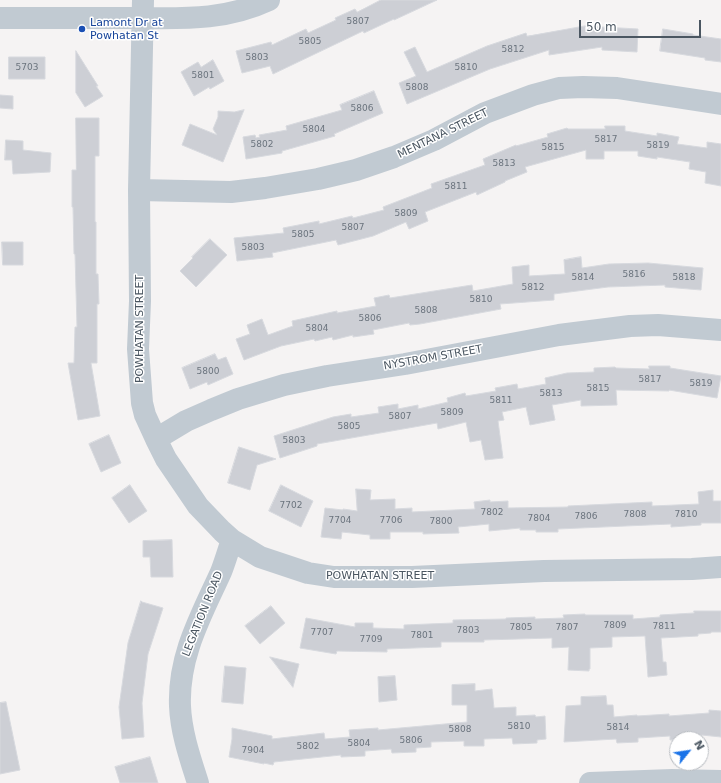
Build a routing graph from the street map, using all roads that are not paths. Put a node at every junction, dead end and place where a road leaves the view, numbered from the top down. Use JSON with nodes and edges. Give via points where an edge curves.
{"nodes":[{"id":1,"x":269,"y":0,"type":"edge"},
{"id":2,"x":143,"y":9,"type":"edge"},
{"id":3,"x":0,"y":18,"type":"edge"},
{"id":4,"x":721,"y":104,"type":"edge"},
{"id":5,"x":139,"y":190,"type":"junction"},
{"id":6,"x":721,"y":330,"type":"edge"},
{"id":7,"x":156,"y":440,"type":"junction"},
{"id":8,"x":232,"y":540,"type":"junction"},
{"id":9,"x":721,"y":567,"type":"edge"},
{"id":10,"x":721,"y":780,"type":"edge"},
{"id":11,"x":198,"y":783,"type":"edge"},
{"id":12,"x":590,"y":783,"type":"edge"}],
"edges":[{"from":1,"to":2,"type":"street","via":[[224,15],[189,19]]},
{"from":2,"to":3,"type":"street"},
{"from":2,"to":5,"type":"street","name":"POWHATAN STREET"},
{"from":4,"to":5,"type":"street","name":"MENTANA STREET","via":[[617,88],[559,88],[485,113],[434,140],[356,170],[318,179],[231,192]]},
{"from":5,"to":7,"type":"street","name":"POWHATAN STREET","via":[[140,384],[145,415]]},
{"from":6,"to":7,"type":"street","name":"NYSTROM STREET","via":[[658,325],[630,326],[559,335],[327,376],[284,385],[238,399],[186,421]]},
{"from":7,"to":8,"type":"street","name":"POWHATAN STREET","via":[[198,506]]},
{"from":8,"to":9,"type":"street","name":"POWHATAN STREET","via":[[260,557],[308,573],[334,577],[412,577]]},
{"from":8,"to":11,"type":"street","name":"LEGATION ROAD","via":[[195,629],[182,671],[182,723]]},
{"from":10,"to":12,"type":"street"}]}
